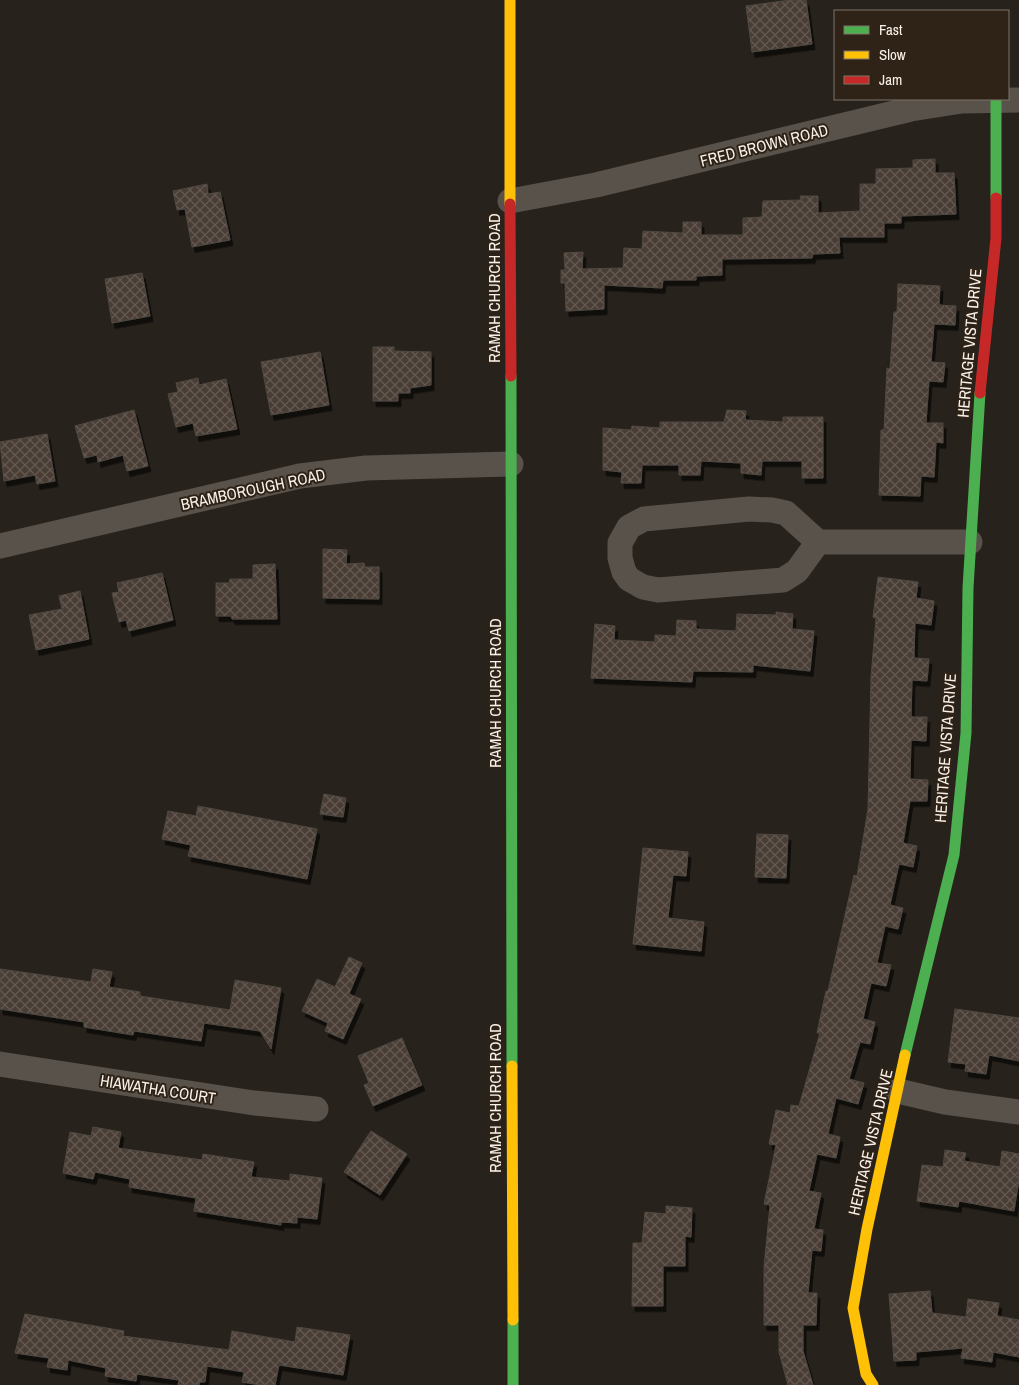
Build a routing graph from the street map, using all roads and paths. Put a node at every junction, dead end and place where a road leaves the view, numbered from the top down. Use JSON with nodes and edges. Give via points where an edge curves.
{"nodes":[{"id":1,"x":510,"y":0,"type":"edge"},
{"id":2,"x":1007,"y":100,"type":"edge"},
{"id":3,"x":510,"y":202,"type":"junction"},
{"id":4,"x":511,"y":464,"type":"junction"},
{"id":5,"x":818,"y":542,"type":"junction"},
{"id":6,"x":970,"y":542,"type":"junction"},
{"id":7,"x":0,"y":546,"type":"edge"},
{"id":8,"x":0,"y":1064,"type":"edge"},
{"id":9,"x":898,"y":1091,"type":"junction"},
{"id":10,"x":316,"y":1110,"type":"dead end"},
{"id":11,"x":1019,"y":1112,"type":"edge"},
{"id":12,"x":513,"y":1385,"type":"edge"},
{"id":13,"x":873,"y":1385,"type":"edge"}],
"edges":[{"from":1,"to":3,"type":"main road","name":"RAMAH CHURCH ROAD"},
{"from":2,"to":3,"type":"street","name":"FRED BROWN ROAD","via":[[962,101],[910,109],[596,185]]},
{"from":2,"to":6,"type":"main road","name":"HERITAGE VISTA DRIVE","via":[[981,380]]},
{"from":3,"to":4,"type":"main road","name":"RAMAH CHURCH ROAD"},
{"from":4,"to":7,"type":"street","name":"BRAMBOROUGH ROAD","via":[[366,468],[300,476]]},
{"from":4,"to":12,"type":"main road","name":"RAMAH CHURCH ROAD"},
{"from":5,"to":5,"type":"street","via":[[786,513],[749,509],[644,518],[629,527],[620,543],[620,558],[629,579],[643,587],[658,590],[783,580],[797,571]]},
{"from":5,"to":6,"type":"street"},
{"from":6,"to":9,"type":"main road","name":"HERITAGE VISTA DRIVE","via":[[966,733],[954,855]]},
{"from":8,"to":10,"type":"street","name":"HIAWATHA COURT"},
{"from":9,"to":11,"type":"street","via":[[946,1102]]},
{"from":9,"to":13,"type":"main road","name":"HERITAGE VISTA DRIVE","via":[[853,1308],[866,1374]]}]}
